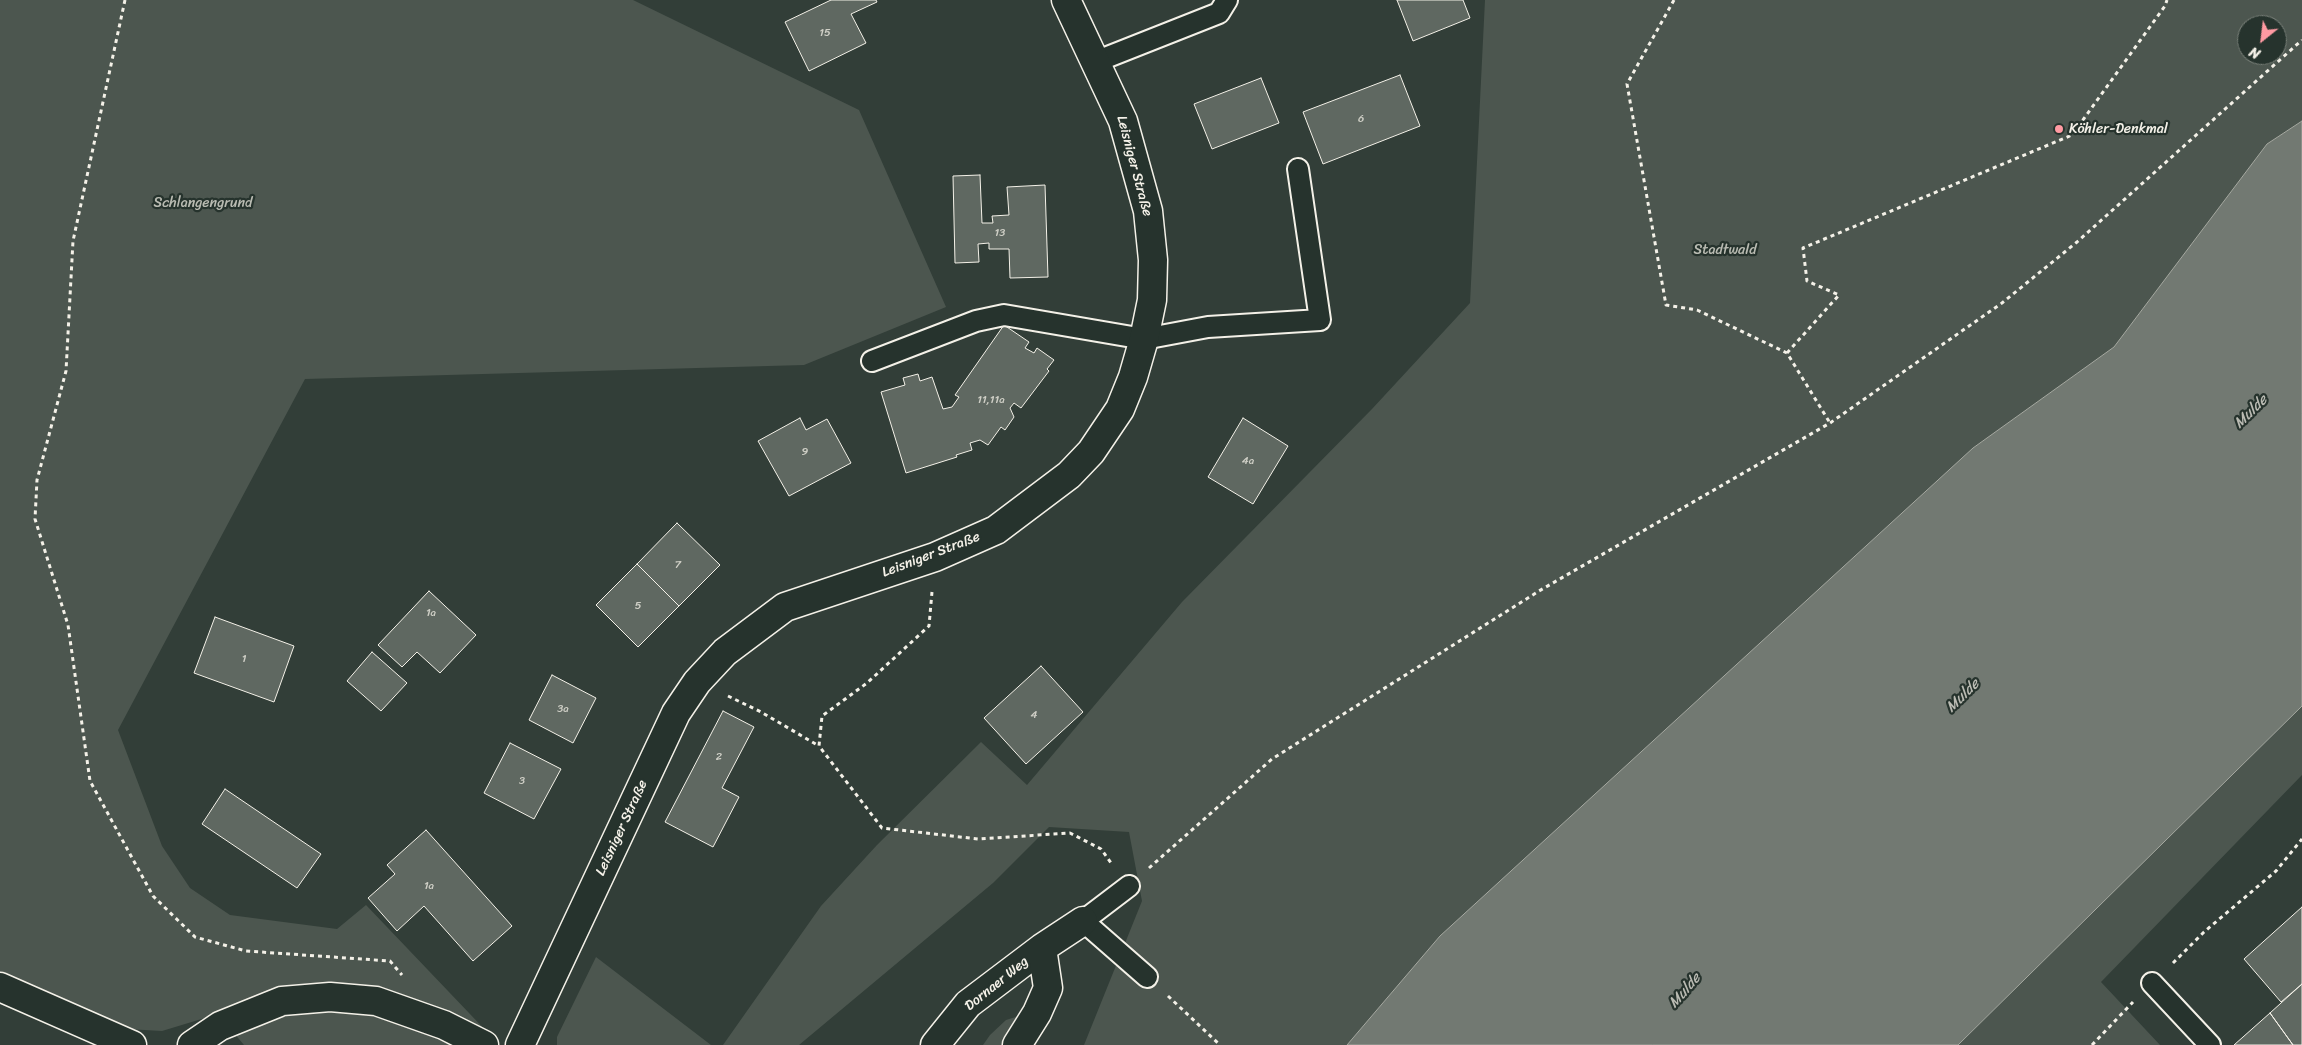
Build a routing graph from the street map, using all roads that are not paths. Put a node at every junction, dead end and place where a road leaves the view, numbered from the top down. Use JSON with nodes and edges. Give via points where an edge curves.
{"nodes":[{"id":1,"x":1066,"y":0,"type":"edge"},
{"id":2,"x":1228,"y":0,"type":"edge"},
{"id":3,"x":1095,"y":62,"type":"junction"},
{"id":4,"x":1298,"y":169,"type":"dead end"},
{"id":5,"x":1144,"y":339,"type":"junction"},
{"id":6,"x":872,"y":361,"type":"dead end"},
{"id":7,"x":1129,"y":886,"type":"road end"},
{"id":8,"x":1083,"y":921,"type":"junction"},
{"id":9,"x":1042,"y":948,"type":"junction"},
{"id":10,"x":1147,"y":977,"type":"road end"},
{"id":11,"x":2152,"y":983,"type":"road end"},
{"id":12,"x":0,"y":987,"type":"edge"},
{"id":13,"x":132,"y":1045,"type":"edge"},
{"id":14,"x":192,"y":1045,"type":"edge"},
{"id":15,"x":484,"y":1045,"type":"edge"},
{"id":16,"x":520,"y":1045,"type":"edge"},
{"id":17,"x":935,"y":1045,"type":"edge"},
{"id":18,"x":1017,"y":1045,"type":"edge"},
{"id":19,"x":2210,"y":1045,"type":"edge"}],
"edges":[{"from":1,"to":3,"type":"main road","name":"Leisniger Straße"},
{"from":2,"to":3,"type":"lane","via":[[1219,13]]},
{"from":3,"to":5,"type":"main road","name":"Leisniger Straße","via":[[1123,120],[1148,211],[1153,260],[1152,300]]},
{"from":4,"to":5,"type":"lane","via":[[1320,320],[1208,327]]},
{"from":5,"to":6,"type":"lane","via":[[1004,315],[976,321]]},
{"from":5,"to":16,"type":"main road","name":"Leisniger Straße","via":[[1120,409],[1091,452],[1069,475],[996,530],[935,556],[784,607],[725,652],[697,682],[664,738]]},
{"from":7,"to":8,"type":"lane"},
{"from":8,"to":9,"type":"main road","name":"Dornaer Weg"},
{"from":8,"to":10,"type":"lane"},
{"from":9,"to":17,"type":"main road","name":"Dornaer Weg","via":[[968,1004]]},
{"from":9,"to":18,"type":"main road","name":"Dornaer Weg","via":[[1048,988]]},
{"from":11,"to":19,"type":"lane"},
{"from":12,"to":13,"type":"main road"},
{"from":14,"to":15,"type":"main road","via":[[220,1026],[282,1001],[330,997],[376,1001],[444,1025]]}]}
